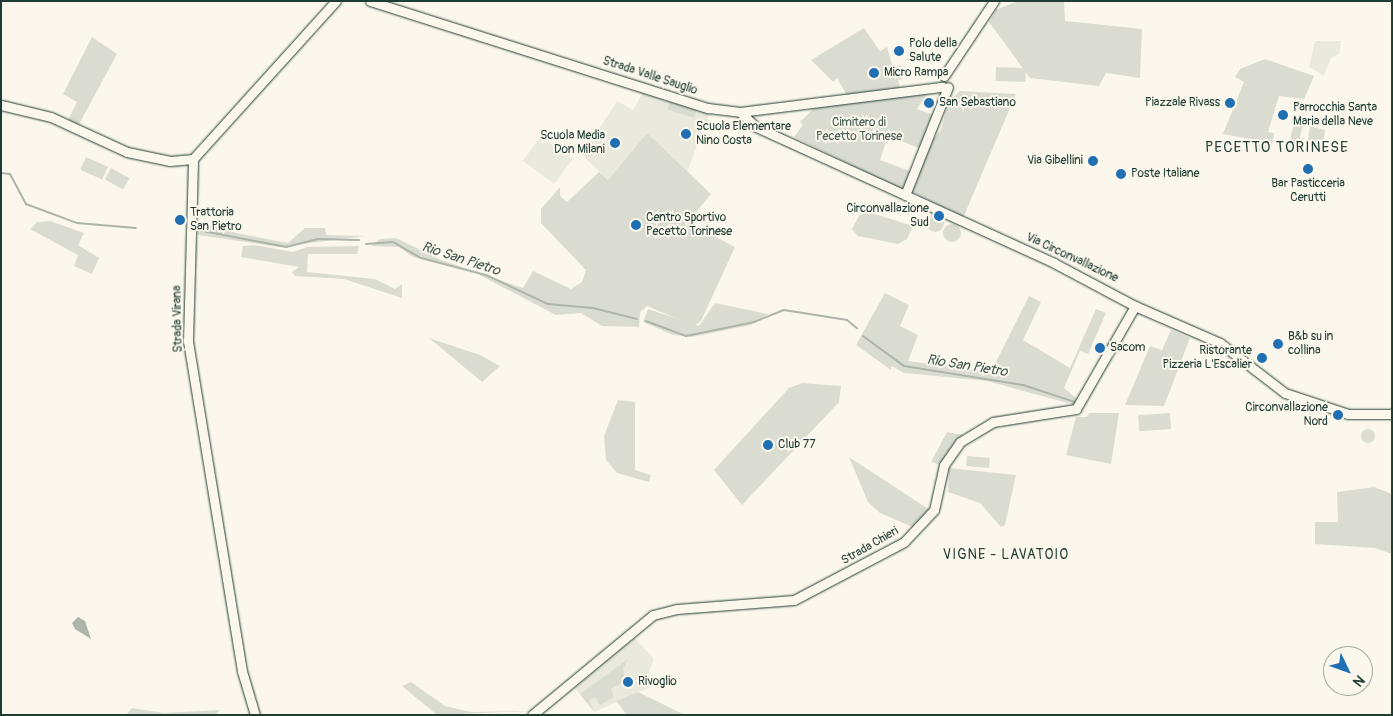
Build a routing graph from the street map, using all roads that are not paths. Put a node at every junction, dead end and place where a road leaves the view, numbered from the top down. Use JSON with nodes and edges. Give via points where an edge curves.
{"nodes":[{"id":1,"x":336,"y":1,"type":"edge"},
{"id":2,"x":370,"y":1,"type":"edge"},
{"id":3,"x":994,"y":1,"type":"edge"},
{"id":4,"x":944,"y":85,"type":"junction"},
{"id":5,"x":1,"y":105,"type":"edge"},
{"id":6,"x":740,"y":112,"type":"junction"},
{"id":7,"x":193,"y":159,"type":"junction"},
{"id":8,"x":905,"y":196,"type":"junction"},
{"id":9,"x":1135,"y":306,"type":"junction"},
{"id":10,"x":1392,"y":414,"type":"edge"},
{"id":11,"x":256,"y":715,"type":"edge"},
{"id":12,"x":532,"y":715,"type":"edge"}],
"edges":[{"from":1,"to":7,"type":"street"},
{"from":2,"to":6,"type":"street","name":"Strada Valle Sauglio","via":[[708,108]]},
{"from":3,"to":4,"type":"street"},
{"from":4,"to":6,"type":"street","name":"Strada Valle Sauglio"},
{"from":4,"to":8,"type":"street"},
{"from":5,"to":7,"type":"street","via":[[51,117],[127,152],[170,161]]},
{"from":6,"to":8,"type":"street","name":"Via Circonvallazione","via":[[756,127]]},
{"from":7,"to":11,"type":"street","name":"Strada Virana","via":[[188,341],[242,672]]},
{"from":8,"to":9,"type":"street","name":"Via Circonvallazione","via":[[1119,295]]},
{"from":9,"to":10,"type":"street","name":"Via Circonvallazione","via":[[1220,343],[1285,393],[1348,414]]},
{"from":9,"to":12,"type":"street","name":"Strada Chieri","via":[[1076,409],[993,422],[960,442],[948,457],[929,517],[904,542],[794,600],[677,609],[653,615]]}]}
